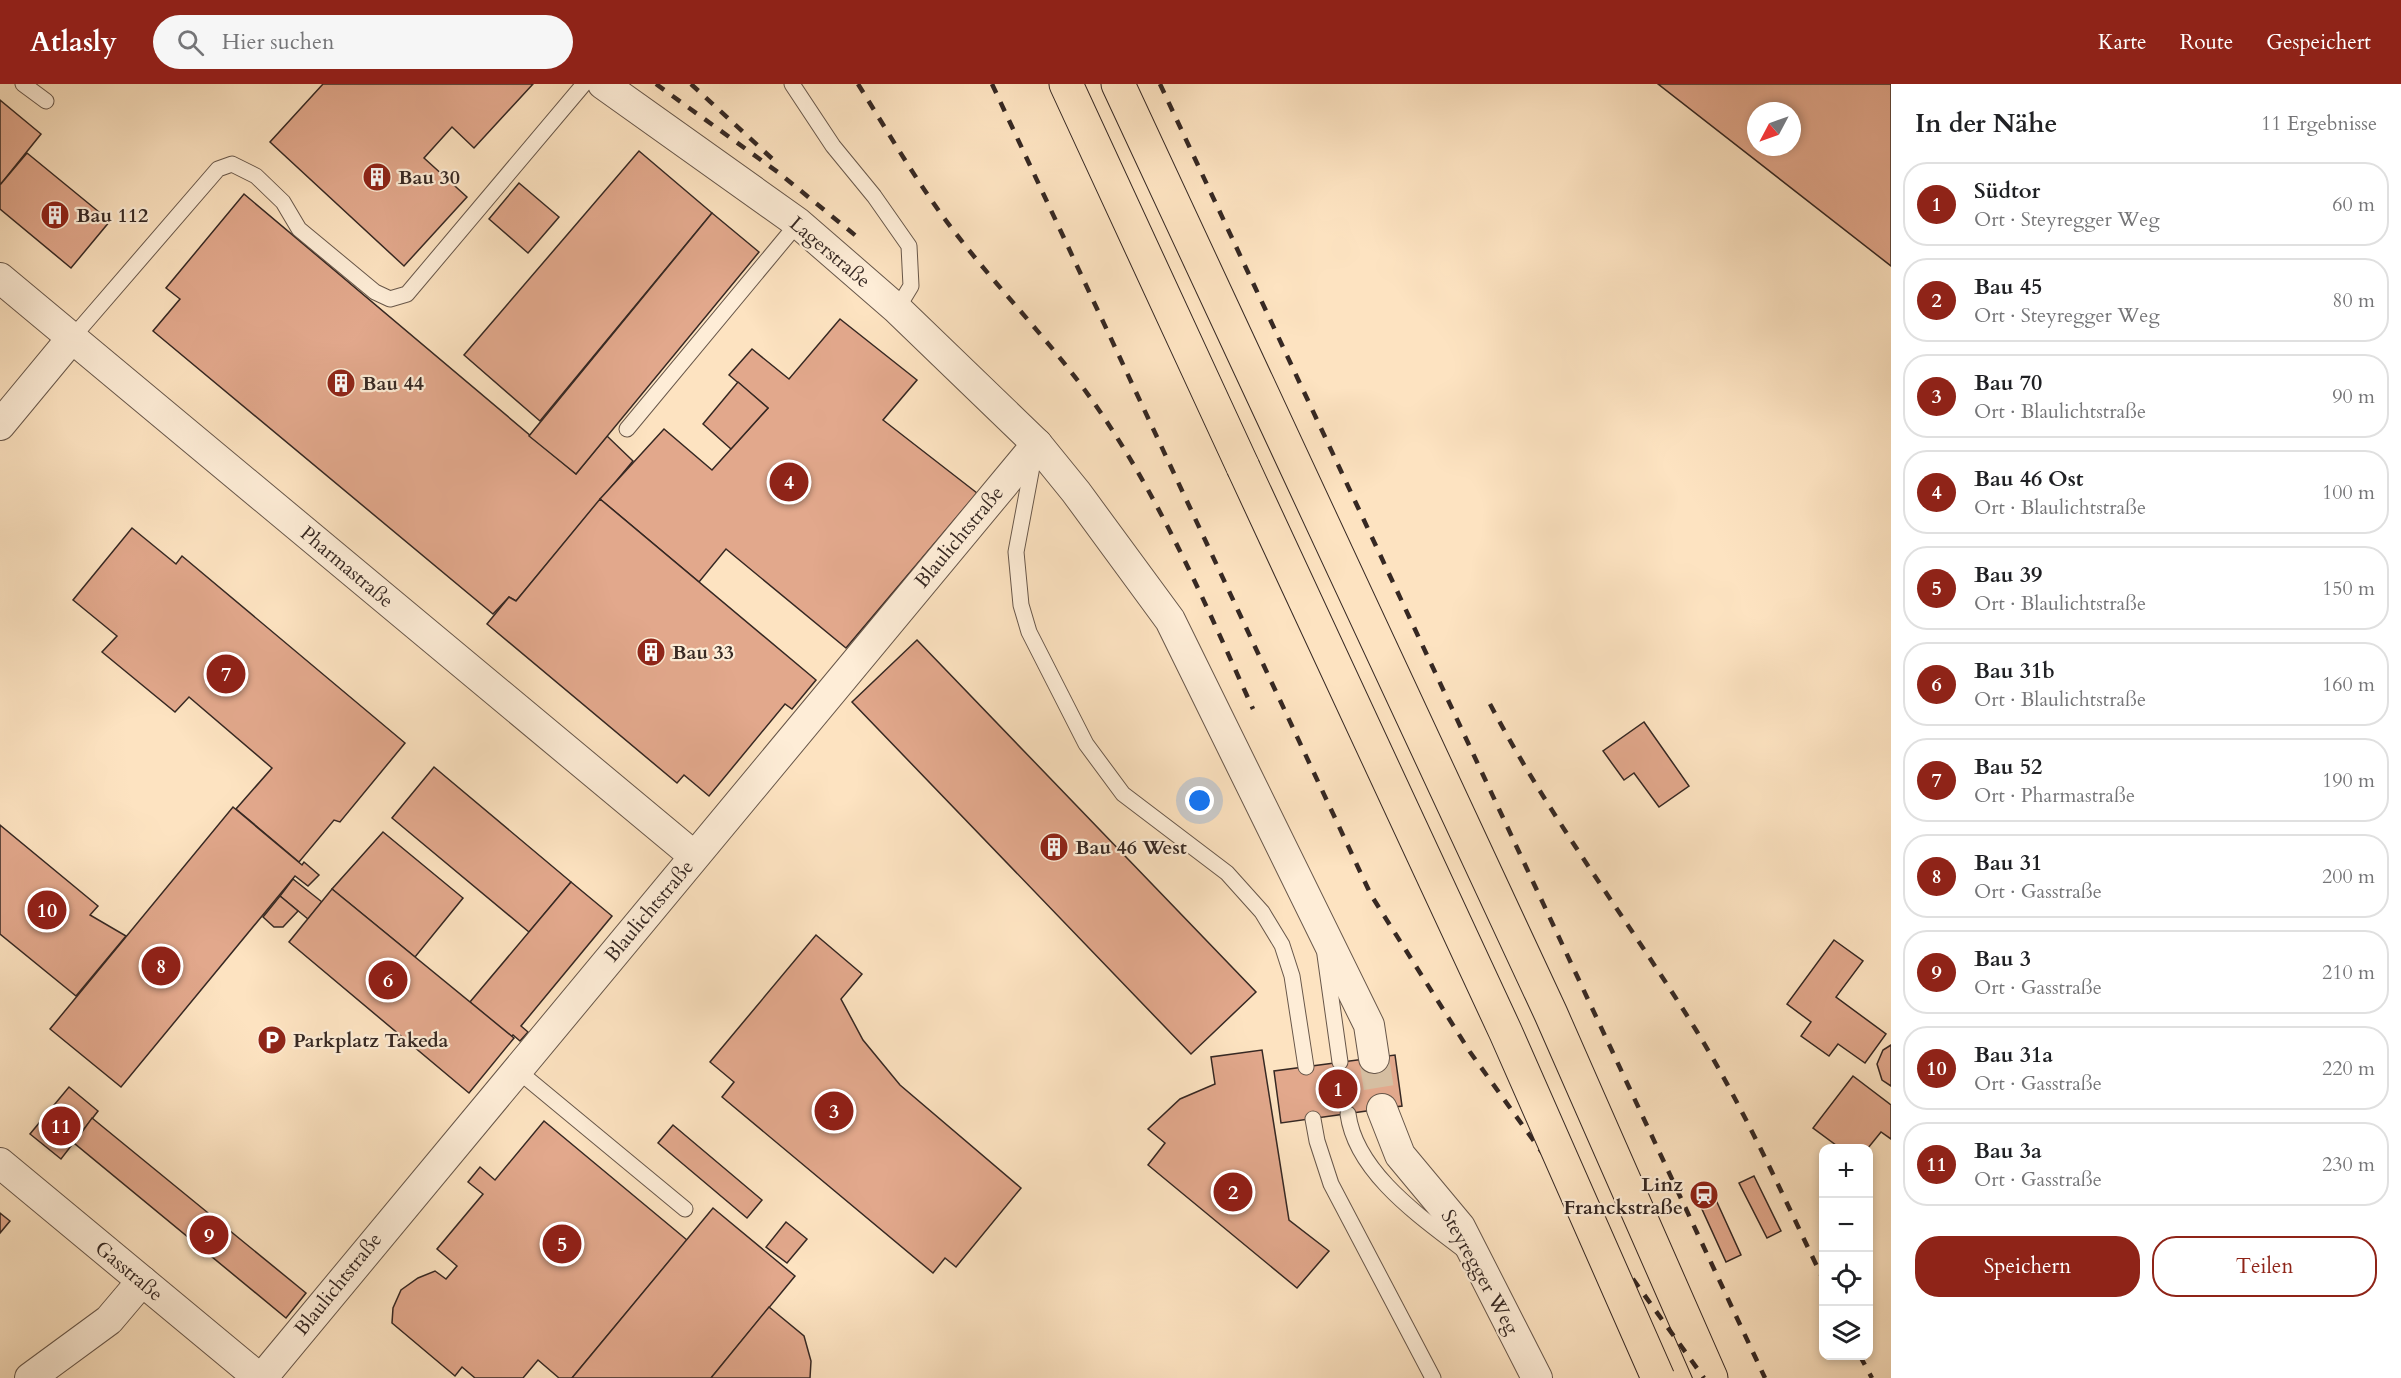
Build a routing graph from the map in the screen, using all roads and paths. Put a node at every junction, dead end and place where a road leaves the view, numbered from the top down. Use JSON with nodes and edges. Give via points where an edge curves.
{"nodes":[{"id":1,"x":23,"y":84,"type":"edge"},
{"id":2,"x":584,"y":84,"type":"edge"},
{"id":3,"x":603,"y":84,"type":"edge"},
{"id":4,"x":792,"y":84,"type":"edge"},
{"id":5,"x":1066,"y":84,"type":"edge"},
{"id":6,"x":1118,"y":84,"type":"edge"},
{"id":7,"x":45,"y":101,"type":"dead end"},
{"id":8,"x":798,"y":223,"type":"junction"},
{"id":9,"x":0,"y":278,"type":"edge"},
{"id":10,"x":897,"y":309,"type":"junction"},
{"id":11,"x":72,"y":338,"type":"junction"},
{"id":12,"x":0,"y":425,"type":"edge"},
{"id":13,"x":627,"y":429,"type":"dead end"},
{"id":14,"x":1037,"y":444,"type":"junction"},
{"id":15,"x":694,"y":856,"type":"junction"},
{"id":16,"x":1321,"y":927,"type":"junction"},
{"id":17,"x":1374,"y":1058,"type":"tunnel mouth"},
{"id":18,"x":1341,"y":1062,"type":"dead end"},
{"id":19,"x":1306,"y":1067,"type":"dead end"},
{"id":20,"x":517,"y":1070,"type":"junction"},
{"id":21,"x":1382,"y":1109,"type":"tunnel mouth"},
{"id":22,"x":1348,"y":1114,"type":"dead end"},
{"id":23,"x":1314,"y":1119,"type":"dead end"},
{"id":24,"x":0,"y":1163,"type":"edge"},
{"id":25,"x":685,"y":1209,"type":"dead end"},
{"id":26,"x":1479,"y":1262,"type":"junction"},
{"id":27,"x":142,"y":1281,"type":"junction"},
{"id":28,"x":30,"y":1378,"type":"edge"},
{"id":29,"x":260,"y":1378,"type":"edge"},
{"id":30,"x":1433,"y":1378,"type":"edge"},
{"id":31,"x":1536,"y":1378,"type":"edge"},
{"id":32,"x":1658,"y":1378,"type":"edge"},
{"id":33,"x":1711,"y":1378,"type":"edge"}],
"edges":[{"from":1,"to":7,"type":"lane"},
{"from":2,"to":11,"type":"lane","via":[[407,294],[390,298],[375,292],[299,229],[283,202],[256,176],[232,164],[218,169]]},
{"from":3,"to":8,"type":"street","name":"Lagerstraße"},
{"from":4,"to":10,"type":"lane","via":[[833,146],[909,246],[911,286]]},
{"from":5,"to":32,"type":"main road","bridge":true,"via":[[1506,1033]]},
{"from":6,"to":33,"type":"main road","via":[[1551,1014]]},
{"from":8,"to":10,"type":"street","name":"Lagerstraße"},
{"from":8,"to":13,"type":"lane"},
{"from":9,"to":11,"type":"street","name":"Pharmastraße"},
{"from":10,"to":14,"type":"street","name":"Lagerstraße"},
{"from":11,"to":12,"type":"street"},
{"from":11,"to":15,"type":"street","name":"Pharmastraße"},
{"from":14,"to":15,"type":"street","name":"Blaulichtstraße"},
{"from":14,"to":16,"type":"street","name":"Lagerstraße","via":[[1170,620]]},
{"from":14,"to":19,"type":"lane","via":[[1016,552],[1021,605],[1029,632],[1086,744],[1124,794],[1227,873],[1262,912],[1282,945],[1292,976]]},
{"from":15,"to":20,"type":"street","name":"Blaulichtstraße"},
{"from":16,"to":17,"type":"street","name":"Lagerstraße","via":[[1369,1025]]},
{"from":16,"to":18,"type":"lane"},
{"from":20,"to":25,"type":"lane"},
{"from":20,"to":29,"type":"street","name":"Blaulichtstraße"},
{"from":21,"to":26,"type":"street","name":"Steyregger Weg","via":[[1400,1155],[1460,1227]]},
{"from":22,"to":26,"type":"lane","via":[[1370,1165],[1415,1211]]},
{"from":23,"to":30,"type":"lane","via":[[1331,1184]]},
{"from":24,"to":27,"type":"street","name":"Gasstraße"},
{"from":26,"to":31,"type":"street","name":"Steyregger Weg"},
{"from":27,"to":28,"type":"street","via":[[109,1320]]},
{"from":27,"to":29,"type":"street","name":"Gasstraße"}]}
